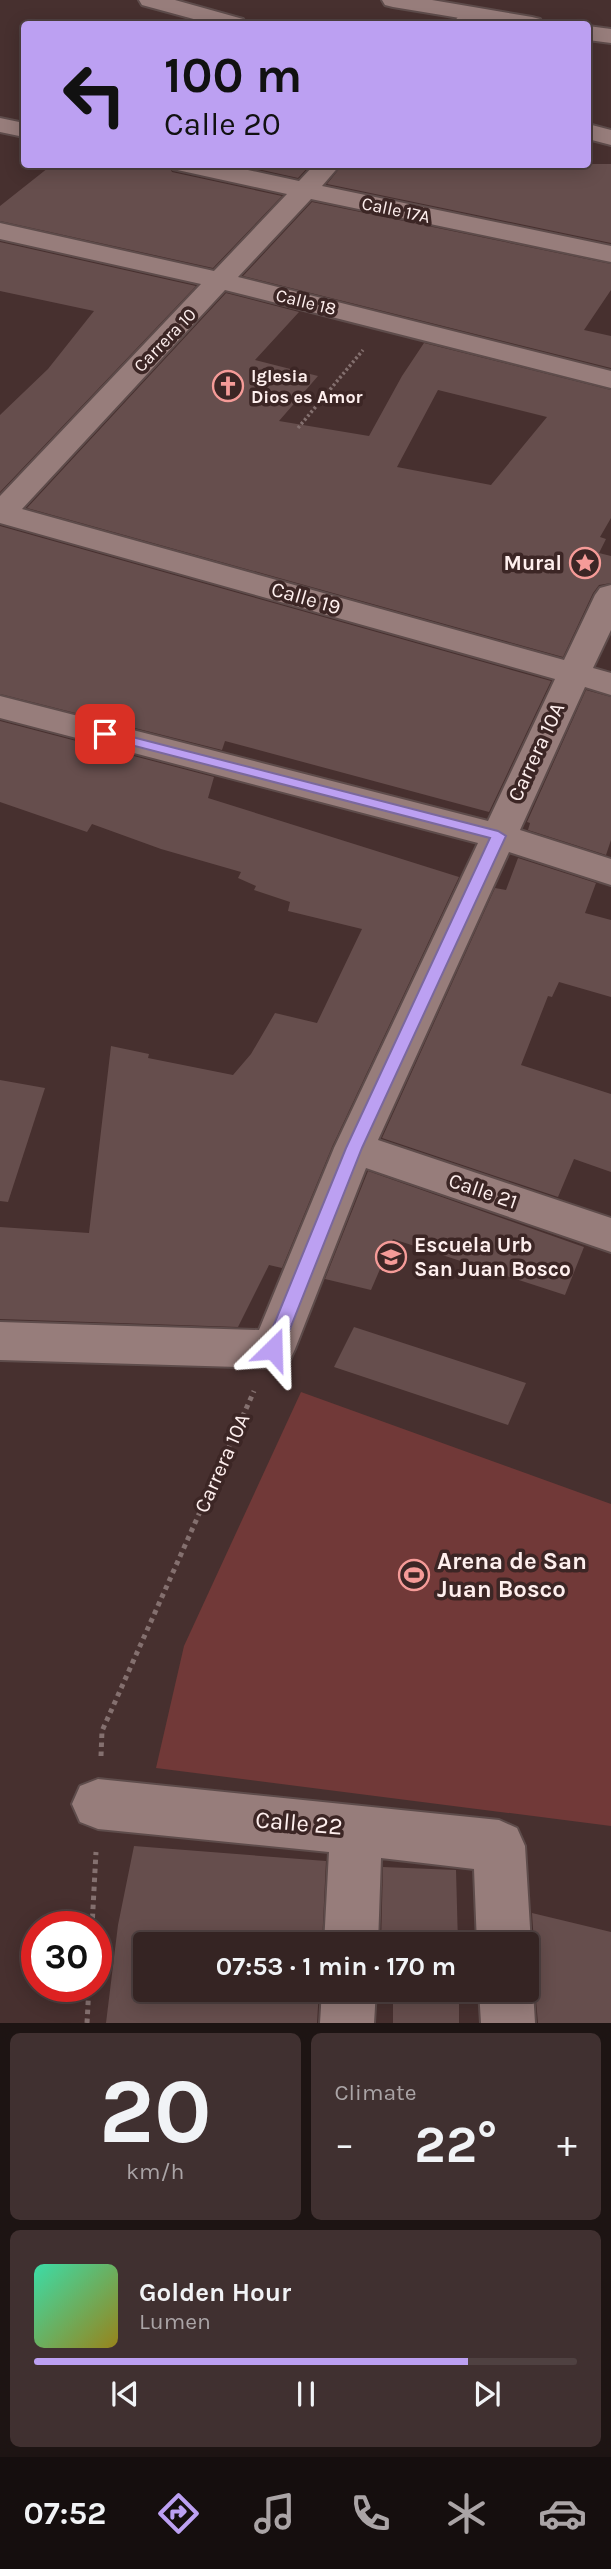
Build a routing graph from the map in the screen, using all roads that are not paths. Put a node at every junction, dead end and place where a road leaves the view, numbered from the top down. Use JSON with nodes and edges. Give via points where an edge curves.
{"nodes":[{"id":1,"x":150,"y":0,"type":"edge"},
{"id":2,"x":393,"y":0,"type":"edge"},
{"id":3,"x":468,"y":20,"type":"edge"},
{"id":4,"x":224,"y":21,"type":"edge"},
{"id":5,"x":591,"y":33,"type":"edge"},
{"id":6,"x":611,"y":36,"type":"edge"},
{"id":7,"x":0,"y":125,"type":"edge"},
{"id":8,"x":21,"y":129,"type":"edge"},
{"id":9,"x":591,"y":132,"type":"edge"},
{"id":10,"x":611,"y":138,"type":"edge"},
{"id":11,"x":200,"y":168,"type":"edge"},
{"id":12,"x":325,"y":168,"type":"edge"},
{"id":13,"x":305,"y":191,"type":"junction"},
{"id":14,"x":0,"y":231,"type":"edge"},
{"id":15,"x":611,"y":254,"type":"edge"},
{"id":16,"x":222,"y":281,"type":"junction"},
{"id":17,"x":611,"y":380,"type":"edge"},
{"id":18,"x":0,"y":513,"type":"edge"},
{"id":19,"x":611,"y":595,"type":"edge"},
{"id":20,"x":573,"y":673,"type":"junction"},
{"id":21,"x":611,"y":684,"type":"edge"},
{"id":22,"x":0,"y":707,"type":"edge"},
{"id":23,"x":498,"y":836,"type":"junction"},
{"id":24,"x":611,"y":872,"type":"edge"},
{"id":25,"x":354,"y":1148,"type":"junction"},
{"id":26,"x":611,"y":1235,"type":"edge"},
{"id":27,"x":0,"y":1340,"type":"edge"},
{"id":28,"x":98,"y":1804,"type":"road end"},
{"id":29,"x":356,"y":1829,"type":"junction"},
{"id":30,"x":352,"y":1932,"type":"edge"},
{"id":31,"x":503,"y":1932,"type":"edge"},
{"id":32,"x":349,"y":2002,"type":"edge"},
{"id":33,"x":507,"y":2002,"type":"edge"},
{"id":34,"x":348,"y":2023,"type":"edge"},
{"id":35,"x":508,"y":2023,"type":"edge"}],
"edges":[{"from":1,"to":4,"type":"street"},
{"from":2,"to":3,"type":"street"},
{"from":5,"to":6,"type":"street"},
{"from":7,"to":8,"type":"street"},
{"from":9,"to":10,"type":"street"},
{"from":11,"to":13,"type":"street","name":"Calle 17A"},
{"from":12,"to":13,"type":"street","name":"Carrera 10"},
{"from":13,"to":15,"type":"street","name":"Calle 17A"},
{"from":13,"to":16,"type":"street","name":"Carrera 10"},
{"from":14,"to":16,"type":"street","name":"Calle 18"},
{"from":16,"to":17,"type":"street","name":"Calle 18"},
{"from":16,"to":18,"type":"street","name":"Carrera 10"},
{"from":18,"to":20,"type":"street","name":"Calle 19"},
{"from":19,"to":20,"type":"street","name":"Carrera 10A"},
{"from":20,"to":21,"type":"street","name":"Calle 19"},
{"from":20,"to":23,"type":"street","name":"Carrera 10A"},
{"from":22,"to":23,"type":"street"},
{"from":23,"to":24,"type":"street"},
{"from":23,"to":25,"type":"street","name":"Carrera 10A"},
{"from":25,"to":26,"type":"street","name":"Calle 21"},
{"from":25,"to":27,"type":"street","name":"Carrera 10A","via":[[273,1349]]},
{"from":28,"to":29,"type":"street","name":"Calle 22"},
{"from":29,"to":30,"type":"street"},
{"from":29,"to":31,"type":"street","name":"Calle 22","via":[[499,1846]]},
{"from":32,"to":34,"type":"street"},
{"from":33,"to":35,"type":"street"}]}
